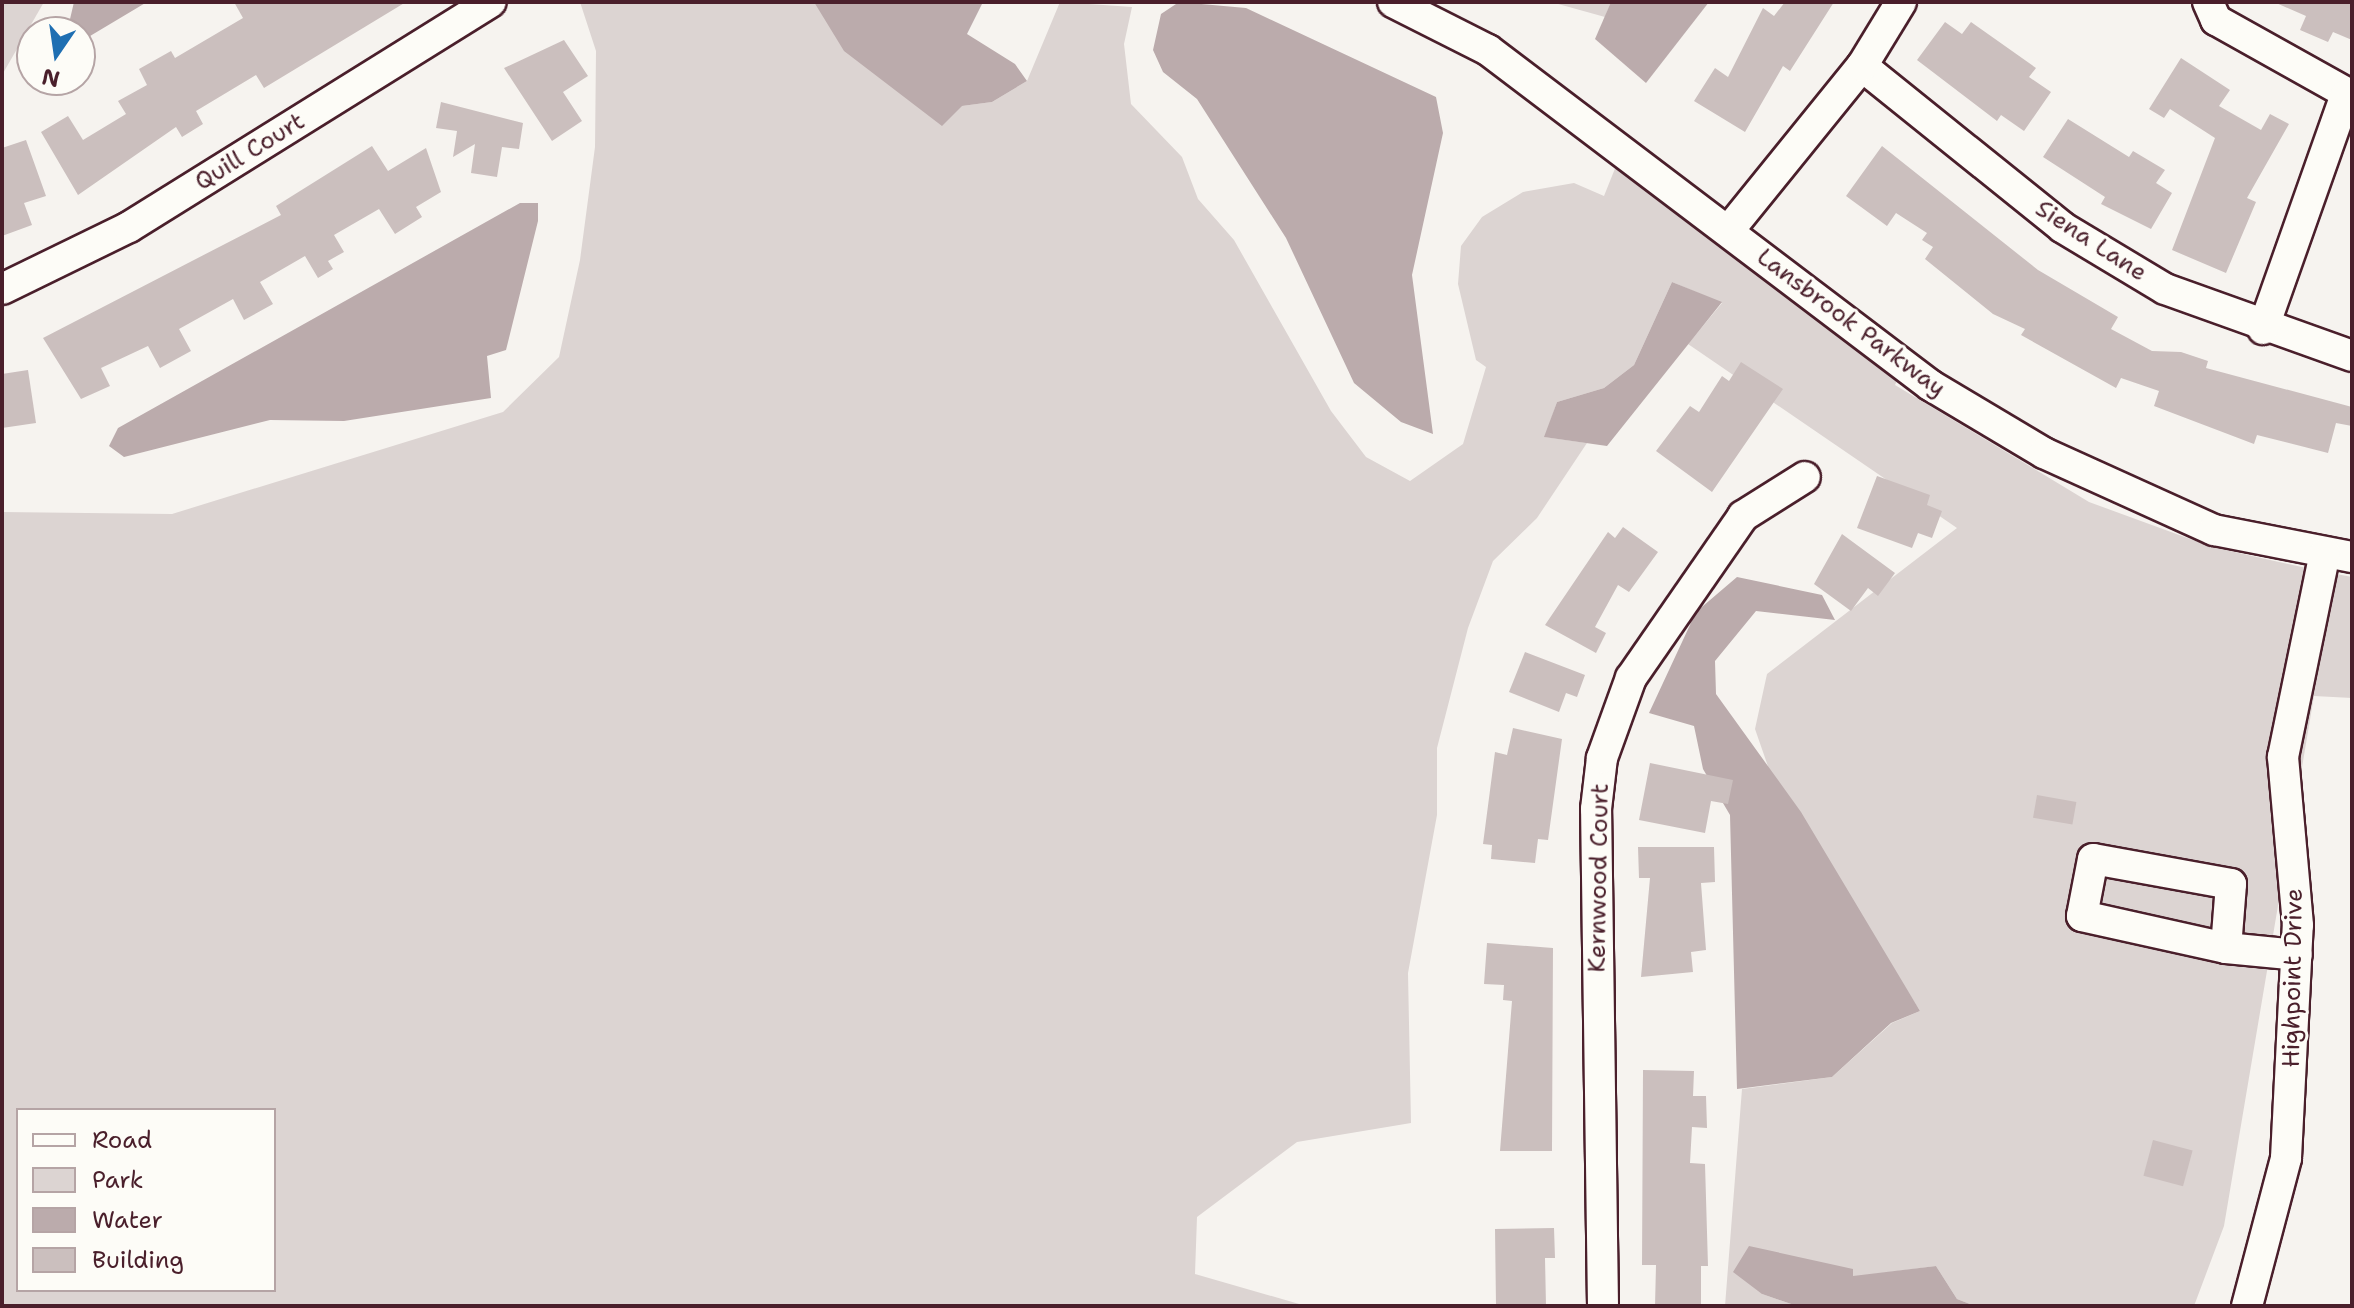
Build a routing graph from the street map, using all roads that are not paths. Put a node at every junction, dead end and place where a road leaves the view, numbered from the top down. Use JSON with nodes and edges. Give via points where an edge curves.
{"nodes":[{"id":1,"x":491,"y":2,"type":"edge"},
{"id":2,"x":1393,"y":2,"type":"edge"},
{"id":3,"x":1901,"y":2,"type":"edge"},
{"id":4,"x":2208,"y":2,"type":"edge"},
{"id":5,"x":1862,"y":66,"type":"junction"},
{"id":6,"x":2349,"y":95,"type":"edge"},
{"id":7,"x":1729,"y":230,"type":"junction"},
{"id":8,"x":2,"y":289,"type":"edge"},
{"id":9,"x":2263,"y":329,"type":"junction"},
{"id":10,"x":2352,"y":356,"type":"edge"},
{"id":11,"x":1805,"y":477,"type":"dead end"},
{"id":12,"x":2339,"y":555,"type":"edge"},
{"id":13,"x":2226,"y":948,"type":"junction"},
{"id":14,"x":2297,"y":955,"type":"junction"},
{"id":15,"x":1603,"y":1306,"type":"edge"},
{"id":16,"x":2247,"y":1306,"type":"edge"}],
"edges":[{"from":1,"to":8,"type":"street","name":"Quill Court","via":[[129,227]]},
{"from":2,"to":7,"type":"street","name":"Lansbrook Parkway","via":[[1488,50]]},
{"from":3,"to":5,"type":"street"},
{"from":4,"to":6,"type":"street","via":[[2216,20]]},
{"from":5,"to":7,"type":"street"},
{"from":5,"to":9,"type":"street","name":"Siena Lane","via":[[2062,227],[2165,289]]},
{"from":6,"to":9,"type":"street"},
{"from":7,"to":12,"type":"street","name":"Lansbrook Parkway","via":[[1930,385],[2044,453],[2214,530]]},
{"from":9,"to":10,"type":"street","name":"Siena Lane"},
{"from":11,"to":15,"type":"street","name":"Kernwood Court","via":[[1743,516],[1631,678],[1602,758],[1596,809]]},
{"from":12,"to":14,"type":"street","name":"Highpoint Drive","via":[[2283,757]]},
{"from":13,"to":13,"type":"street","via":[[2082,916],[2093,859],[2231,884]]},
{"from":13,"to":14,"type":"street"},
{"from":14,"to":16,"type":"street","name":"Highpoint Drive","via":[[2286,1158]]}]}
